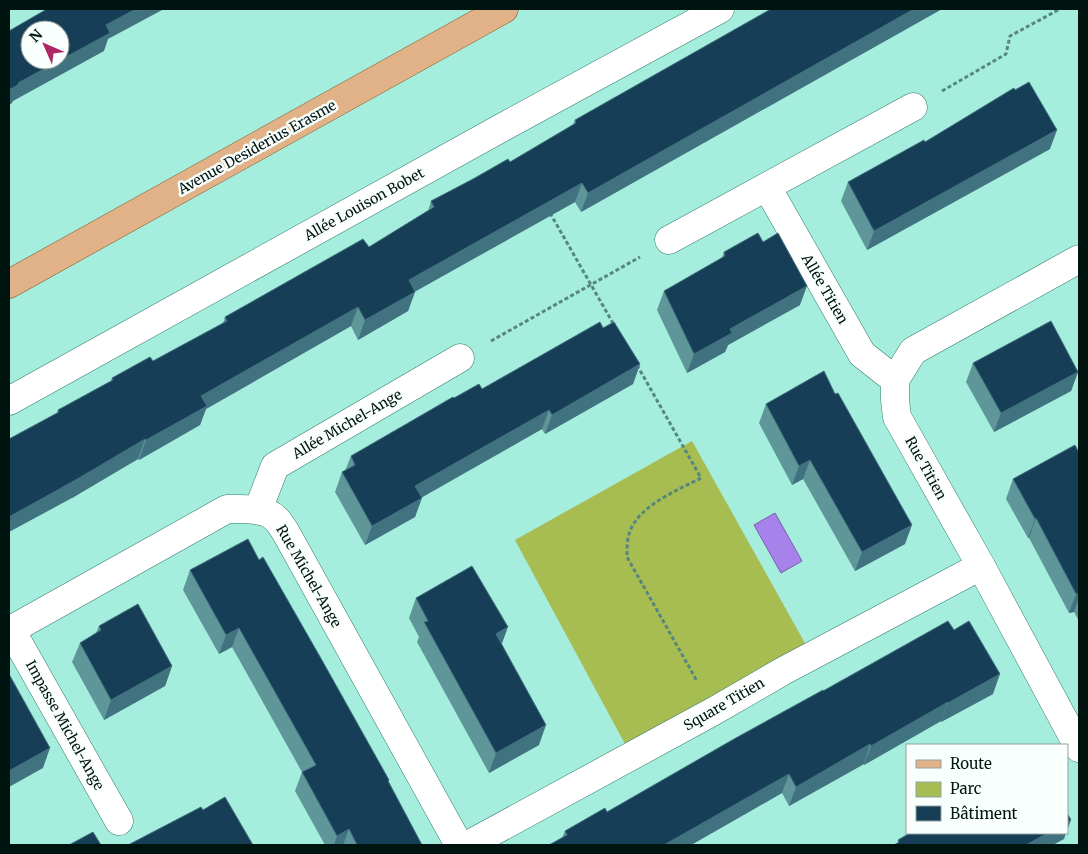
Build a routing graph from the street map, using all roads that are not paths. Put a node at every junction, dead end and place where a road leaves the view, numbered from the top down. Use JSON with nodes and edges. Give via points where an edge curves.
{"nodes":[{"id":1,"x":504,"y":9,"type":"edge"},
{"id":2,"x":720,"y":9,"type":"edge"},
{"id":3,"x":913,"y":108,"type":"road end"},
{"id":4,"x":767,"y":187,"type":"junction"},
{"id":5,"x":669,"y":240,"type":"road end"},
{"id":6,"x":1079,"y":259,"type":"edge"},
{"id":7,"x":9,"y":284,"type":"edge"},
{"id":8,"x":460,"y":358,"type":"road end"},
{"id":9,"x":895,"y":380,"type":"junction"},
{"id":10,"x":9,"y":401,"type":"edge"},
{"id":11,"x":258,"y":510,"type":"junction"},
{"id":12,"x":981,"y":566,"type":"junction"},
{"id":13,"x":10,"y":630,"type":"edge"},
{"id":14,"x":1079,"y":748,"type":"edge"},
{"id":15,"x":119,"y":821,"type":"dead end"},
{"id":16,"x":459,"y":845,"type":"edge"},
{"id":17,"x":468,"y":845,"type":"edge"}],
"edges":[{"from":1,"to":7,"type":"main road","name":"Avenue Desiderius Erasme"},
{"from":2,"to":10,"type":"street","name":"Allée Louison Bobet"},
{"from":3,"to":4,"type":"street"},
{"from":4,"to":5,"type":"street"},
{"from":4,"to":9,"type":"street","name":"Allée Titien","via":[[862,354]]},
{"from":6,"to":9,"type":"street","via":[[913,351]]},
{"from":8,"to":11,"type":"street","name":"Allée Michel-Ange","via":[[275,466]]},
{"from":9,"to":12,"type":"street","name":"Rue Titien","via":[[897,417]]},
{"from":11,"to":13,"type":"street","name":"Rue Michel-Ange","via":[[227,509]]},
{"from":11,"to":16,"type":"street","name":"Rue Michel-Ange","via":[[274,516],[285,531]]},
{"from":12,"to":14,"type":"street","name":"Rue Titien"},
{"from":12,"to":17,"type":"street","name":"Square Titien"},
{"from":13,"to":15,"type":"street","name":"Impasse Michel-Ange"}]}
